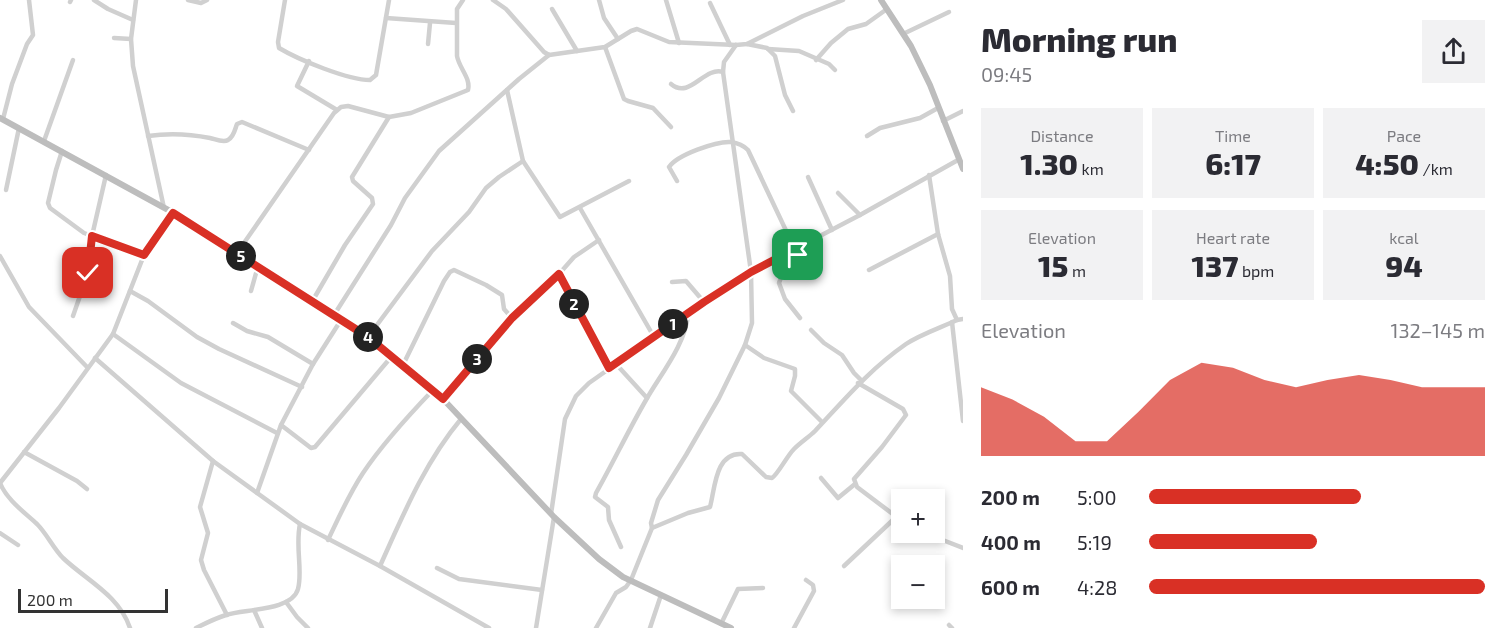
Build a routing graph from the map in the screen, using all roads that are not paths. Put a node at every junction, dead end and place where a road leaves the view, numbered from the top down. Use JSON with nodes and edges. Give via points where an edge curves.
{"nodes":[{"id":1,"x":29,"y":0,"type":"edge"},
{"id":2,"x":94,"y":0,"type":"edge"},
{"id":3,"x":136,"y":0,"type":"edge"},
{"id":4,"x":188,"y":0,"type":"edge"},
{"id":5,"x":207,"y":0,"type":"edge"},
{"id":6,"x":285,"y":0,"type":"edge"},
{"id":7,"x":389,"y":0,"type":"edge"},
{"id":8,"x":463,"y":0,"type":"edge"},
{"id":9,"x":599,"y":0,"type":"edge"},
{"id":10,"x":666,"y":0,"type":"edge"},
{"id":11,"x":843,"y":0,"type":"edge"},
{"id":12,"x":880,"y":0,"type":"edge"},
{"id":13,"x":497,"y":1,"type":"edge"},
{"id":14,"x":710,"y":3,"type":"dead end"},
{"id":15,"x":552,"y":9,"type":"dead end"},
{"id":16,"x":887,"y":9,"type":"junction"},
{"id":17,"x":949,"y":12,"type":"dead end"},
{"id":18,"x":386,"y":18,"type":"junction"},
{"id":19,"x":133,"y":20,"type":"junction"},
{"id":20,"x":430,"y":23,"type":"junction"},
{"id":21,"x":456,"y":23,"type":"junction"},
{"id":22,"x":903,"y":34,"type":"junction"},
{"id":23,"x":114,"y":38,"type":"dead end"},
{"id":24,"x":131,"y":39,"type":"junction"},
{"id":25,"x":618,"y":39,"type":"junction"},
{"id":26,"x":679,"y":43,"type":"junction"},
{"id":27,"x":428,"y":44,"type":"dead end"},
{"id":28,"x":747,"y":44,"type":"junction"},
{"id":29,"x":729,"y":45,"type":"junction"},
{"id":30,"x":736,"y":45,"type":"junction"},
{"id":31,"x":605,"y":47,"type":"junction"},
{"id":32,"x":767,"y":48,"type":"junction"},
{"id":33,"x":577,"y":51,"type":"junction"},
{"id":34,"x":549,"y":55,"type":"junction"},
{"id":35,"x":73,"y":60,"type":"dead end"},
{"id":36,"x":816,"y":60,"type":"junction"},
{"id":37,"x":309,"y":61,"type":"junction"},
{"id":38,"x":835,"y":70,"type":"dead end"},
{"id":39,"x":723,"y":72,"type":"junction"},
{"id":40,"x":671,"y":84,"type":"dead end"},
{"id":41,"x":507,"y":90,"type":"junction"},
{"id":42,"x":938,"y":108,"type":"junction"},
{"id":43,"x":338,"y":110,"type":"junction"},
{"id":44,"x":793,"y":111,"type":"dead end"},
{"id":45,"x":963,"y":111,"type":"edge"},
{"id":46,"x":389,"y":117,"type":"junction"},
{"id":47,"x":2,"y":118,"type":"edge"},
{"id":48,"x":943,"y":121,"type":"junction"},
{"id":49,"x":671,"y":127,"type":"dead end"},
{"id":50,"x":19,"y":128,"type":"junction"},
{"id":51,"x":148,"y":136,"type":"junction"},
{"id":52,"x":867,"y":136,"type":"dead end"},
{"id":53,"x":44,"y":141,"type":"junction"},
{"id":54,"x":731,"y":142,"type":"junction"},
{"id":55,"x":309,"y":150,"type":"junction"},
{"id":56,"x":63,"y":151,"type":"junction"},
{"id":57,"x":958,"y":160,"type":"junction"},
{"id":58,"x":523,"y":161,"type":"junction"},
{"id":59,"x":963,"y":169,"type":"edge"},
{"id":60,"x":106,"y":175,"type":"junction"},
{"id":61,"x":929,"y":175,"type":"junction"},
{"id":62,"x":808,"y":177,"type":"dead end"},
{"id":63,"x":629,"y":181,"type":"dead end"},
{"id":64,"x":677,"y":182,"type":"dead end"},
{"id":65,"x":6,"y":190,"type":"dead end"},
{"id":66,"x":838,"y":193,"type":"dead end"},
{"id":67,"x":164,"y":208,"type":"junction"},
{"id":68,"x":580,"y":208,"type":"junction"},
{"id":69,"x":173,"y":213,"type":"junction"},
{"id":70,"x":860,"y":215,"type":"junction"},
{"id":71,"x":832,"y":230,"type":"junction"},
{"id":72,"x":938,"y":234,"type":"junction"},
{"id":73,"x":92,"y":236,"type":"junction"},
{"id":74,"x":599,"y":240,"type":"junction"},
{"id":75,"x":795,"y":249,"type":"junction"},
{"id":76,"x":237,"y":253,"type":"junction"},
{"id":77,"x":144,"y":255,"type":"junction"},
{"id":78,"x":0,"y":256,"type":"edge"},
{"id":79,"x":258,"y":266,"type":"junction"},
{"id":80,"x":869,"y":270,"type":"dead end"},
{"id":81,"x":751,"y":272,"type":"junction"},
{"id":82,"x":559,"y":274,"type":"junction"},
{"id":83,"x":672,"y":282,"type":"dead end"},
{"id":84,"x":130,"y":291,"type":"junction"},
{"id":85,"x":251,"y":291,"type":"dead end"},
{"id":86,"x":313,"y":300,"type":"junction"},
{"id":87,"x":704,"y":302,"type":"junction"},
{"id":88,"x":688,"y":314,"type":"junction"},
{"id":89,"x":334,"y":315,"type":"junction"},
{"id":90,"x":73,"y":316,"type":"dead end"},
{"id":91,"x":512,"y":318,"type":"junction"},
{"id":92,"x":800,"y":318,"type":"dead end"},
{"id":93,"x":341,"y":320,"type":"junction"},
{"id":94,"x":963,"y":320,"type":"edge"},
{"id":95,"x":954,"y":321,"type":"junction"},
{"id":96,"x":233,"y":323,"type":"dead end"},
{"id":97,"x":812,"y":330,"type":"dead end"},
{"id":98,"x":113,"y":334,"type":"junction"},
{"id":99,"x":368,"y":337,"type":"junction"},
{"id":100,"x":654,"y":337,"type":"junction"},
{"id":101,"x":745,"y":345,"type":"junction"},
{"id":102,"x":392,"y":356,"type":"junction"},
{"id":103,"x":95,"y":358,"type":"junction"},
{"id":104,"x":313,"y":364,"type":"junction"},
{"id":105,"x":616,"y":364,"type":"junction"},
{"id":106,"x":403,"y":365,"type":"junction"},
{"id":107,"x":87,"y":367,"type":"junction"},
{"id":108,"x":609,"y":368,"type":"junction"},
{"id":109,"x":860,"y":382,"type":"junction"},
{"id":110,"x":302,"y":387,"type":"junction"},
{"id":111,"x":433,"y":390,"type":"junction"},
{"id":112,"x":647,"y":398,"type":"junction"},
{"id":113,"x":443,"y":399,"type":"junction"},
{"id":114,"x":461,"y":419,"type":"junction"},
{"id":115,"x":963,"y":421,"type":"edge"},
{"id":116,"x":822,"y":422,"type":"junction"},
{"id":117,"x":281,"y":425,"type":"junction"},
{"id":118,"x":277,"y":433,"type":"junction"},
{"id":119,"x":24,"y":452,"type":"junction"},
{"id":120,"x":213,"y":461,"type":"junction"},
{"id":121,"x":821,"y":478,"type":"dead end"},
{"id":122,"x":0,"y":483,"type":"edge"},
{"id":123,"x":855,"y":484,"type":"junction"},
{"id":124,"x":87,"y":489,"type":"dead end"},
{"id":125,"x":2,"y":492,"type":"edge"},
{"id":126,"x":257,"y":494,"type":"junction"},
{"id":127,"x":891,"y":515,"type":"edge"},
{"id":128,"x":553,"y":516,"type":"junction"},
{"id":129,"x":891,"y":522,"type":"edge"},
{"id":130,"x":300,"y":524,"type":"junction"},
{"id":131,"x":652,"y":528,"type":"junction"},
{"id":132,"x":0,"y":533,"type":"edge"},
{"id":133,"x":328,"y":540,"type":"junction"},
{"id":134,"x":945,"y":541,"type":"edge"},
{"id":135,"x":18,"y":545,"type":"dead end"},
{"id":136,"x":621,"y":547,"type":"dead end"},
{"id":137,"x":963,"y":548,"type":"edge"},
{"id":138,"x":380,"y":566,"type":"junction"},
{"id":139,"x":844,"y":566,"type":"dead end"},
{"id":140,"x":437,"y":568,"type":"dead end"},
{"id":141,"x":631,"y":580,"type":"junction"},
{"id":142,"x":806,"y":580,"type":"dead end"},
{"id":143,"x":763,"y":588,"type":"dead end"},
{"id":144,"x":542,"y":590,"type":"junction"},
{"id":145,"x":661,"y":595,"type":"junction"},
{"id":146,"x":286,"y":602,"type":"junction"},
{"id":147,"x":254,"y":610,"type":"junction"},
{"id":148,"x":227,"y":615,"type":"junction"},
{"id":149,"x":214,"y":620,"type":"junction"},
{"id":150,"x":721,"y":624,"type":"junction"},
{"id":151,"x":130,"y":628,"type":"edge"},
{"id":152,"x":196,"y":628,"type":"edge"},
{"id":153,"x":217,"y":628,"type":"edge"},
{"id":154,"x":262,"y":628,"type":"edge"},
{"id":155,"x":308,"y":628,"type":"edge"},
{"id":156,"x":489,"y":628,"type":"edge"},
{"id":157,"x":536,"y":628,"type":"edge"},
{"id":158,"x":596,"y":628,"type":"edge"},
{"id":159,"x":650,"y":628,"type":"edge"},
{"id":160,"x":731,"y":628,"type":"edge"},
{"id":161,"x":794,"y":628,"type":"edge"}],
"edges":[{"from":1,"to":47,"type":"street","via":[[33,35]]},
{"from":2,"to":19,"type":"street"},
{"from":3,"to":19,"type":"street"},
{"from":4,"to":5,"type":"street"},
{"from":6,"to":37,"type":"street","via":[[278,45]]},
{"from":7,"to":18,"type":"street"},
{"from":8,"to":21,"type":"street","via":[[457,9]]},
{"from":9,"to":25,"type":"street","via":[[604,18]]},
{"from":10,"to":26,"type":"street"},
{"from":11,"to":28,"type":"street"},
{"from":12,"to":16,"type":"street"},
{"from":13,"to":34,"type":"street"},
{"from":14,"to":29,"type":"street"},
{"from":15,"to":33,"type":"street"},
{"from":16,"to":22,"type":"street"},
{"from":16,"to":36,"type":"street","via":[[866,24],[848,29]]},
{"from":17,"to":22,"type":"street"},
{"from":18,"to":20,"type":"street"},
{"from":18,"to":37,"type":"street","via":[[374,79],[363,80]]},
{"from":19,"to":24,"type":"street"},
{"from":20,"to":21,"type":"street"},
{"from":20,"to":27,"type":"street"},
{"from":21,"to":46,"type":"street","via":[[458,63],[467,78],[468,90],[411,113]]},
{"from":22,"to":42,"type":"street","via":[[912,46]]},
{"from":23,"to":24,"type":"street"},
{"from":24,"to":51,"type":"street"},
{"from":25,"to":26,"type":"street","via":[[637,29]]},
{"from":25,"to":31,"type":"street"},
{"from":26,"to":29,"type":"street"},
{"from":28,"to":30,"type":"street"},
{"from":28,"to":32,"type":"street"},
{"from":29,"to":30,"type":"street"},
{"from":30,"to":39,"type":"street","via":[[724,62]]},
{"from":31,"to":33,"type":"street"},
{"from":31,"to":49,"type":"street","via":[[624,99],[653,108]]},
{"from":32,"to":36,"type":"street","via":[[799,51]]},
{"from":32,"to":44,"type":"street","via":[[776,56]]},
{"from":33,"to":34,"type":"street"},
{"from":34,"to":41,"type":"street"},
{"from":35,"to":53,"type":"street"},
{"from":36,"to":38,"type":"street"},
{"from":37,"to":43,"type":"street","via":[[297,86]]},
{"from":39,"to":40,"type":"street","via":[[714,71],[686,88]]},
{"from":39,"to":54,"type":"street"},
{"from":41,"to":58,"type":"street"},
{"from":41,"to":89,"type":"street","via":[[428,164]]},
{"from":42,"to":48,"type":"street"},
{"from":42,"to":52,"type":"street"},
{"from":43,"to":46,"type":"street","via":[[348,106]]},
{"from":43,"to":55,"type":"street"},
{"from":45,"to":48,"type":"street"},
{"from":46,"to":86,"type":"street","via":[[351,177],[372,198],[373,204]]},
{"from":47,"to":50,"type":"street"},
{"from":48,"to":57,"type":"street"},
{"from":50,"to":53,"type":"street"},
{"from":50,"to":65,"type":"street"},
{"from":51,"to":55,"type":"street","via":[[229,140],[242,122]]},
{"from":51,"to":67,"type":"street"},
{"from":53,"to":56,"type":"street"},
{"from":54,"to":64,"type":"street","via":[[703,148],[673,161],[669,167]]},
{"from":54,"to":75,"type":"street","via":[[748,150]]},
{"from":54,"to":81,"type":"street"},
{"from":55,"to":76,"type":"street"},
{"from":56,"to":60,"type":"street"},
{"from":56,"to":73,"type":"street","via":[[48,205]]},
{"from":57,"to":59,"type":"street"},
{"from":57,"to":61,"type":"street"},
{"from":58,"to":68,"type":"street","via":[[557,215],[564,217]]},
{"from":58,"to":99,"type":"street","via":[[486,188],[432,251]]},
{"from":60,"to":67,"type":"street"},
{"from":60,"to":73,"type":"street"},
{"from":61,"to":70,"type":"street"},
{"from":61,"to":72,"type":"street"},
{"from":62,"to":71,"type":"street"},
{"from":63,"to":68,"type":"street"},
{"from":66,"to":70,"type":"street"},
{"from":67,"to":69,"type":"street"},
{"from":68,"to":74,"type":"street"},
{"from":69,"to":76,"type":"street"},
{"from":69,"to":77,"type":"street"},
{"from":70,"to":71,"type":"street"},
{"from":71,"to":75,"type":"street"},
{"from":72,"to":80,"type":"street"},
{"from":72,"to":95,"type":"street","via":[[950,276]]},
{"from":73,"to":77,"type":"street"},
{"from":73,"to":90,"type":"street","via":[[88,273]]},
{"from":74,"to":82,"type":"street","via":[[574,257]]},
{"from":74,"to":100,"type":"street"},
{"from":75,"to":81,"type":"street"},
{"from":75,"to":92,"type":"street","via":[[798,261],[783,272],[779,283],[785,299]]},
{"from":76,"to":79,"type":"street"},
{"from":77,"to":84,"type":"street"},
{"from":78,"to":107,"type":"street","via":[[29,307]]},
{"from":79,"to":85,"type":"street"},
{"from":79,"to":86,"type":"street"},
{"from":81,"to":87,"type":"street"},
{"from":81,"to":101,"type":"street","via":[[752,323]]},
{"from":82,"to":91,"type":"street"},
{"from":82,"to":108,"type":"street"},
{"from":83,"to":87,"type":"street","via":[[686,281]]},
{"from":84,"to":98,"type":"street"},
{"from":84,"to":110,"type":"street","via":[[197,337]]},
{"from":86,"to":89,"type":"street"},
{"from":87,"to":88,"type":"street"},
{"from":88,"to":100,"type":"street"},
{"from":88,"to":112,"type":"street","via":[[686,329]]},
{"from":89,"to":93,"type":"street"},
{"from":91,"to":106,"type":"street","via":[[505,311],[502,295],[454,270],[444,281]]},
{"from":91,"to":113,"type":"street"},
{"from":93,"to":99,"type":"street"},
{"from":93,"to":104,"type":"street"},
{"from":94,"to":95,"type":"street"},
{"from":95,"to":109,"type":"street","via":[[909,342]]},
{"from":95,"to":115,"type":"street"},
{"from":96,"to":104,"type":"street","via":[[268,337]]},
{"from":97,"to":109,"type":"street","via":[[842,355]]},
{"from":98,"to":103,"type":"street"},
{"from":98,"to":118,"type":"street","via":[[181,383]]},
{"from":99,"to":102,"type":"street"},
{"from":100,"to":105,"type":"street"},
{"from":101,"to":116,"type":"street","via":[[764,358],[795,369],[791,391]]},
{"from":101,"to":131,"type":"street","via":[[719,398],[658,500]]},
{"from":102,"to":106,"type":"street"},
{"from":102,"to":117,"type":"street","via":[[315,447],[311,448]]},
{"from":103,"to":107,"type":"street"},
{"from":103,"to":120,"type":"street"},
{"from":104,"to":110,"type":"street"},
{"from":105,"to":108,"type":"street"},
{"from":105,"to":112,"type":"street"},
{"from":106,"to":111,"type":"street"},
{"from":107,"to":119,"type":"street"},
{"from":108,"to":128,"type":"street","via":[[582,389],[569,407]]},
{"from":109,"to":116,"type":"street"},
{"from":109,"to":123,"type":"street","via":[[903,408],[906,415],[855,477]]},
{"from":110,"to":117,"type":"street"},
{"from":111,"to":113,"type":"street"},
{"from":111,"to":133,"type":"street","via":[[363,473]]},
{"from":112,"to":136,"type":"street","via":[[595,497],[608,507],[609,520]]},
{"from":113,"to":114,"type":"street"},
{"from":114,"to":128,"type":"street"},
{"from":114,"to":138,"type":"street","via":[[424,474]]},
{"from":116,"to":131,"type":"street","via":[[772,478],[742,454],[729,456],[718,474],[710,507]]},
{"from":117,"to":118,"type":"street"},
{"from":118,"to":126,"type":"street"},
{"from":119,"to":122,"type":"street"},
{"from":119,"to":124,"type":"street"},
{"from":120,"to":126,"type":"street"},
{"from":120,"to":148,"type":"street","via":[[200,507],[208,533],[201,560]]},
{"from":121,"to":123,"type":"street","via":[[838,498]]},
{"from":122,"to":125,"type":"street"},
{"from":123,"to":127,"type":"street"},
{"from":125,"to":151,"type":"street","via":[[45,531],[62,556],[110,597]]},
{"from":126,"to":130,"type":"street"},
{"from":128,"to":141,"type":"street","via":[[599,559]]},
{"from":128,"to":144,"type":"street"},
{"from":129,"to":139,"type":"street"},
{"from":130,"to":133,"type":"street"},
{"from":130,"to":146,"type":"street","via":[[298,588]]},
{"from":131,"to":141,"type":"street"},
{"from":132,"to":135,"type":"street"},
{"from":133,"to":138,"type":"street"},
{"from":134,"to":137,"type":"street"},
{"from":138,"to":156,"type":"street"},
{"from":140,"to":144,"type":"street","via":[[459,579]]},
{"from":141,"to":145,"type":"street"},
{"from":141,"to":158,"type":"street","via":[[616,593]]},
{"from":142,"to":161,"type":"street","via":[[814,591]]},
{"from":143,"to":150,"type":"street","via":[[738,589]]},
{"from":144,"to":157,"type":"street"},
{"from":145,"to":150,"type":"street"},
{"from":145,"to":159,"type":"street"},
{"from":146,"to":147,"type":"street"},
{"from":146,"to":155,"type":"street"},
{"from":147,"to":148,"type":"street"},
{"from":147,"to":154,"type":"street"},
{"from":148,"to":149,"type":"street"},
{"from":149,"to":152,"type":"street"},
{"from":149,"to":153,"type":"street"},
{"from":150,"to":160,"type":"street"}]}
